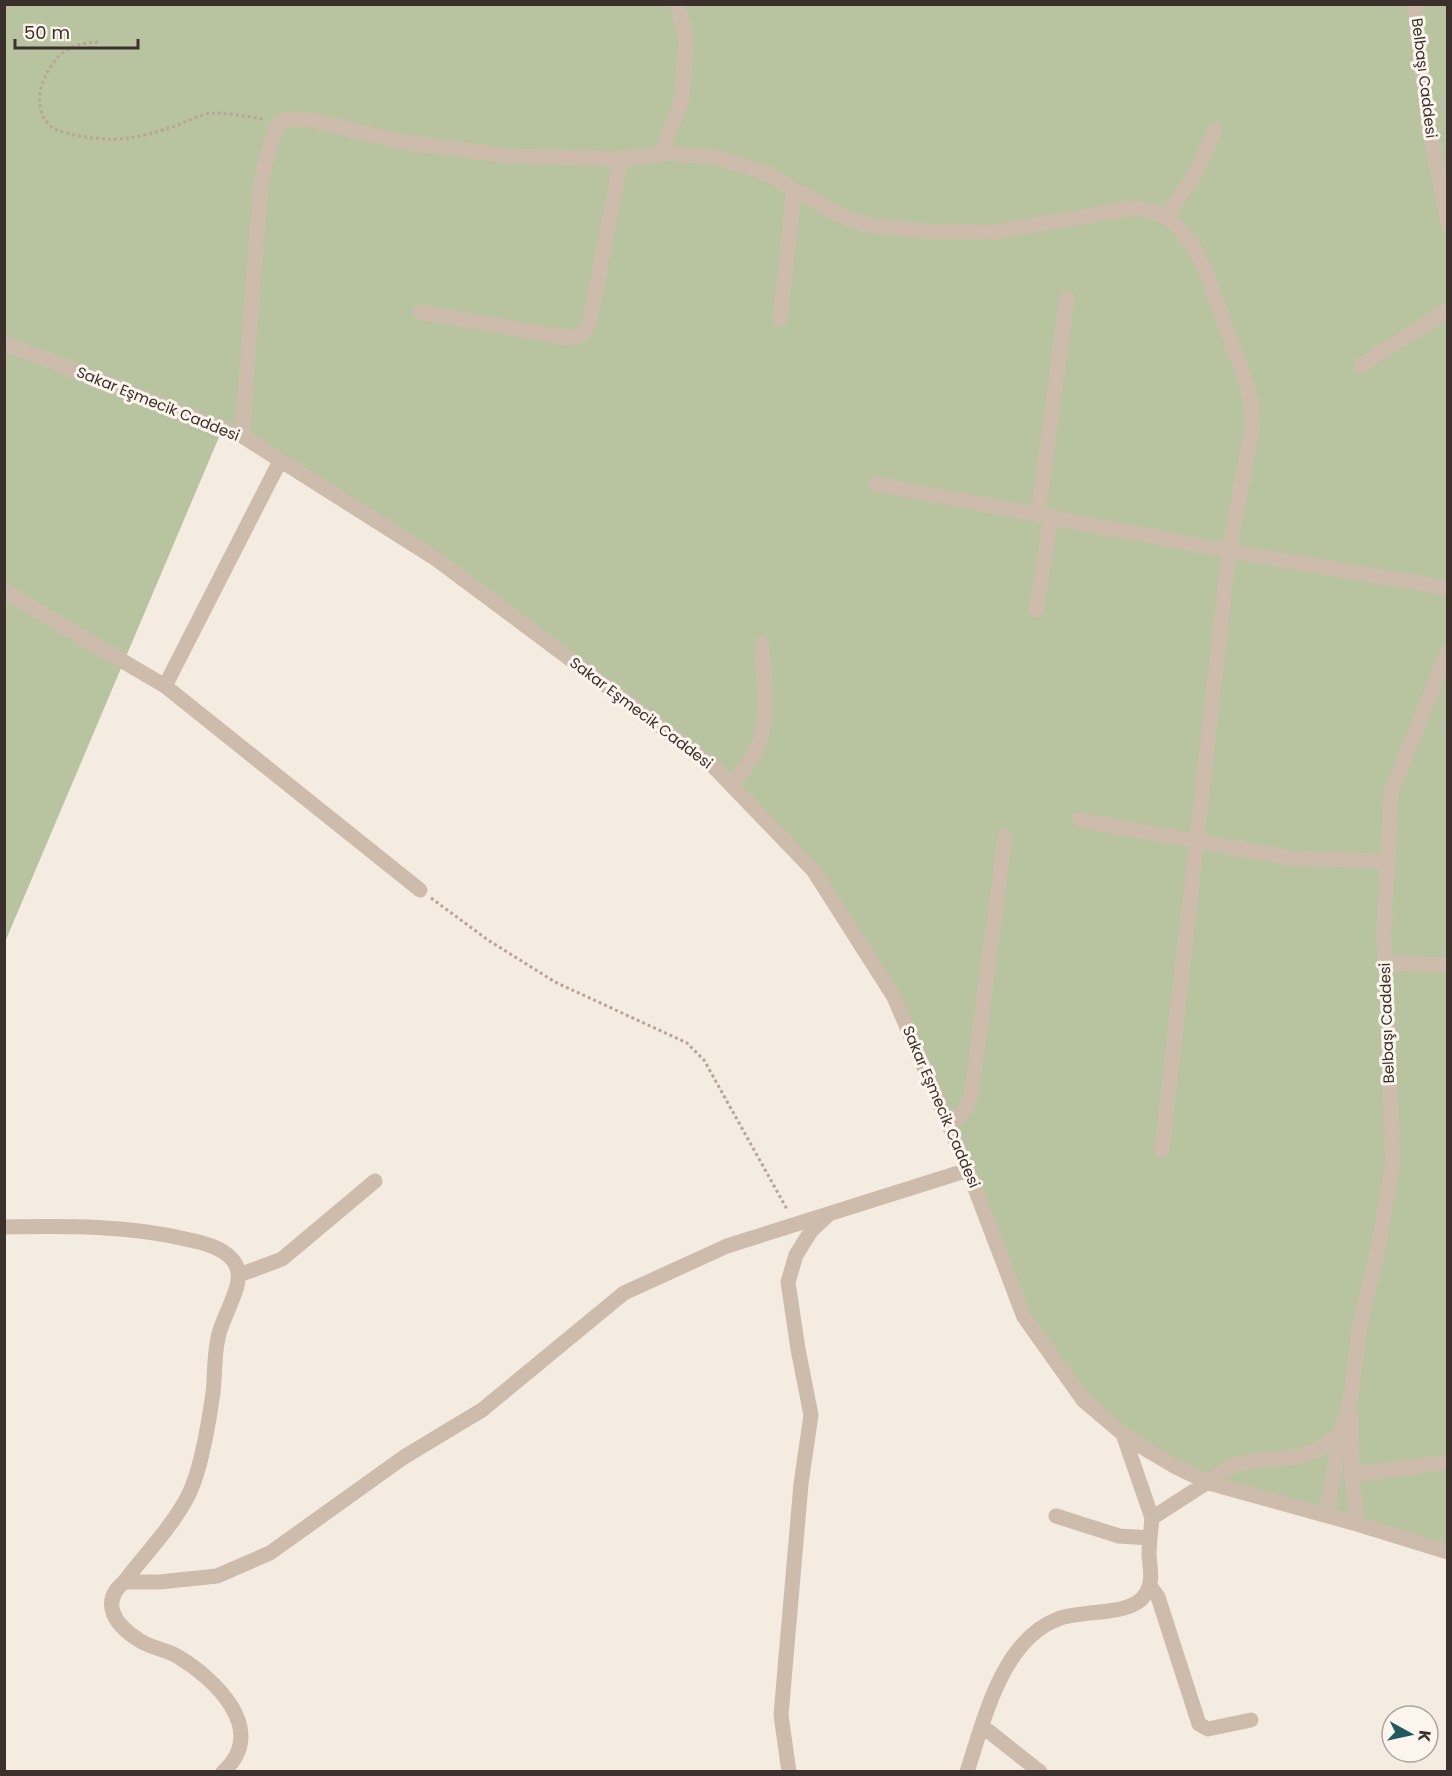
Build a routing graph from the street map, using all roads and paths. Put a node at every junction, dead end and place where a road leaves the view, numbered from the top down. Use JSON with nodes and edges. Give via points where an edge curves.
{"nodes":[{"id":1,"x":678,"y":4,"type":"edge"},
{"id":2,"x":1416,"y":4,"type":"edge"},
{"id":3,"x":98,"y":42,"type":"dead end"},
{"id":4,"x":282,"y":121,"type":"junction"},
{"id":5,"x":1215,"y":130,"type":"dead end"},
{"id":6,"x":660,"y":155,"type":"junction"},
{"id":7,"x":621,"y":159,"type":"junction"},
{"id":8,"x":794,"y":189,"type":"junction"},
{"id":9,"x":1165,"y":218,"type":"junction"},
{"id":10,"x":1448,"y":223,"type":"edge"},
{"id":11,"x":1067,"y":298,"type":"dead end"},
{"id":12,"x":1448,"y":310,"type":"edge"},
{"id":13,"x":420,"y":312,"type":"dead end"},
{"id":14,"x":780,"y":319,"type":"dead end"},
{"id":15,"x":4,"y":343,"type":"edge"},
{"id":16,"x":1362,"y":365,"type":"dead end"},
{"id":17,"x":242,"y":436,"type":"junction"},
{"id":18,"x":280,"y":461,"type":"junction"},
{"id":19,"x":876,"y":484,"type":"dead end"},
{"id":20,"x":1045,"y":516,"type":"junction"},
{"id":21,"x":1229,"y":552,"type":"junction"},
{"id":22,"x":1448,"y":588,"type":"edge"},
{"id":23,"x":4,"y":591,"type":"edge"},
{"id":24,"x":1036,"y":610,"type":"dead end"},
{"id":25,"x":762,"y":644,"type":"dead end"},
{"id":26,"x":1448,"y":651,"type":"edge"},
{"id":27,"x":165,"y":686,"type":"junction"},
{"id":28,"x":732,"y":786,"type":"junction"},
{"id":29,"x":1079,"y":820,"type":"dead end"},
{"id":30,"x":1005,"y":837,"type":"dead end"},
{"id":31,"x":1196,"y":841,"type":"junction"},
{"id":32,"x":1387,"y":861,"type":"junction"},
{"id":33,"x":420,"y":890,"type":"joint"},
{"id":34,"x":1385,"y":963,"type":"junction"},
{"id":35,"x":1448,"y":965,"type":"edge"},
{"id":36,"x":949,"y":1125,"type":"junction"},
{"id":37,"x":1162,"y":1150,"type":"dead end"},
{"id":38,"x":968,"y":1170,"type":"junction"},
{"id":39,"x":375,"y":1181,"type":"dead end"},
{"id":40,"x":831,"y":1212,"type":"junction"},
{"id":41,"x":795,"y":1223,"type":"junction"},
{"id":42,"x":4,"y":1227,"type":"edge"},
{"id":43,"x":239,"y":1275,"type":"junction"},
{"id":44,"x":1350,"y":1402,"type":"junction"},
{"id":45,"x":1341,"y":1433,"type":"junction"},
{"id":46,"x":1123,"y":1434,"type":"junction"},
{"id":47,"x":1448,"y":1462,"type":"edge"},
{"id":48,"x":1352,"y":1475,"type":"junction"},
{"id":49,"x":1209,"y":1483,"type":"junction"},
{"id":50,"x":1326,"y":1515,"type":"junction"},
{"id":51,"x":1056,"y":1516,"type":"dead end"},
{"id":52,"x":1152,"y":1518,"type":"junction"},
{"id":53,"x":1357,"y":1524,"type":"junction"},
{"id":54,"x":1150,"y":1538,"type":"junction"},
{"id":55,"x":1448,"y":1552,"type":"edge"},
{"id":56,"x":124,"y":1582,"type":"junction"},
{"id":57,"x":1150,"y":1586,"type":"junction"},
{"id":58,"x":1251,"y":1720,"type":"dead end"},
{"id":59,"x":982,"y":1726,"type":"junction"},
{"id":60,"x":223,"y":1772,"type":"edge"},
{"id":61,"x":789,"y":1772,"type":"edge"},
{"id":62,"x":967,"y":1772,"type":"edge"},
{"id":63,"x":1040,"y":1772,"type":"edge"}],
"edges":[{"from":1,"to":6,"type":"street","via":[[686,40],[682,99]]},
{"from":2,"to":10,"type":"street","name":"Belbaşı Caddesi","via":[[1430,127]]},
{"from":3,"to":4,"type":"path","via":[[81,43],[66,50],[54,62],[41,87],[40,110],[54,129],[106,140],[140,138],[212,113]]},
{"from":4,"to":7,"type":"street","via":[[310,120],[402,142],[511,156]]},
{"from":4,"to":17,"type":"street","via":[[275,129],[261,180]]},
{"from":5,"to":9,"type":"street","via":[[1194,176]]},
{"from":6,"to":7,"type":"street"},
{"from":6,"to":8,"type":"street","via":[[718,158],[765,173]]},
{"from":7,"to":13,"type":"street","via":[[590,320],[581,335],[569,338]]},
{"from":8,"to":9,"type":"street","via":[[845,218],[873,226],[922,231],[995,232],[1133,208]]},
{"from":8,"to":14,"type":"street"},
{"from":9,"to":21,"type":"street","via":[[1193,246],[1206,272],[1251,402],[1252,429]]},
{"from":11,"to":20,"type":"street"},
{"from":12,"to":16,"type":"street"},
{"from":15,"to":17,"type":"street","name":"Sakar Eşmecik Caddesi"},
{"from":17,"to":18,"type":"street","name":"Sakar Eşmecik Caddesi"},
{"from":18,"to":27,"type":"street"},
{"from":18,"to":28,"type":"street","name":"Sakar Eşmecik Caddesi","via":[[436,559],[712,765]]},
{"from":19,"to":20,"type":"street"},
{"from":20,"to":21,"type":"street"},
{"from":20,"to":24,"type":"street"},
{"from":21,"to":22,"type":"street"},
{"from":21,"to":31,"type":"street"},
{"from":23,"to":27,"type":"street"},
{"from":25,"to":28,"type":"street","via":[[762,731],[756,751]]},
{"from":26,"to":32,"type":"street","name":"Belbaşı Caddesi","via":[[1391,792]]},
{"from":27,"to":33,"type":"street"},
{"from":28,"to":36,"type":"street","name":"Sakar Eşmecik Caddesi","via":[[813,870],[894,997]]},
{"from":29,"to":31,"type":"street"},
{"from":30,"to":36,"type":"street","via":[[971,1098]]},
{"from":31,"to":32,"type":"street","via":[[1291,858]]},
{"from":31,"to":37,"type":"street"},
{"from":32,"to":34,"type":"street","name":"Belbaşı Caddesi"},
{"from":33,"to":41,"type":"path","via":[[488,940],[555,982],[687,1043],[704,1060]]},
{"from":34,"to":35,"type":"street"},
{"from":34,"to":44,"type":"street","name":"Belbaşı Caddesi","via":[[1393,1163],[1360,1324]]},
{"from":36,"to":38,"type":"street","name":"Sakar Eşmecik Caddesi"},
{"from":38,"to":40,"type":"street"},
{"from":38,"to":46,"type":"street","name":"Sakar Eşmecik Caddesi","via":[[1024,1317],[1083,1400]]},
{"from":39,"to":43,"type":"street","via":[[282,1259]]},
{"from":40,"to":41,"type":"street"},
{"from":40,"to":61,"type":"street","via":[[811,1231],[796,1255],[788,1282],[811,1415],[801,1484],[781,1715]]},
{"from":41,"to":56,"type":"street","via":[[727,1245],[624,1293],[482,1410],[404,1457],[270,1552],[217,1576]]},
{"from":42,"to":43,"type":"street","via":[[83,1225],[161,1233],[210,1245],[230,1257]]},
{"from":43,"to":56,"type":"street","via":[[218,1337],[213,1393],[190,1493],[170,1526]]},
{"from":44,"to":45,"type":"street","name":"Belbaşı Caddesi"},
{"from":44,"to":48,"type":"street","name":"Belbaşı Caddesi"},
{"from":45,"to":49,"type":"street","via":[[1305,1456],[1248,1461],[1222,1472]]},
{"from":45,"to":50,"type":"street","name":"Belbaşı Caddesi"},
{"from":46,"to":49,"type":"street","name":"Sakar Eşmecik Caddesi"},
{"from":46,"to":52,"type":"street"},
{"from":47,"to":48,"type":"street"},
{"from":48,"to":53,"type":"street","name":"Belbaşı Caddesi"},
{"from":49,"to":50,"type":"street","name":"Sakar Eşmecik Caddesi"},
{"from":49,"to":52,"type":"street"},
{"from":50,"to":53,"type":"street","name":"Sakar Eşmecik Caddesi"},
{"from":51,"to":54,"type":"street","via":[[1119,1536]]},
{"from":52,"to":54,"type":"street"},
{"from":53,"to":55,"type":"street","name":"Sakar Eşmecik Caddesi"},
{"from":54,"to":57,"type":"street"},
{"from":56,"to":60,"type":"street","via":[[112,1602],[122,1628],[140,1641],[176,1655],[208,1678],[233,1708],[242,1738],[238,1753]]},
{"from":57,"to":58,"type":"street","via":[[1158,1597],[1199,1724],[1208,1729]]},
{"from":57,"to":59,"type":"street","via":[[1139,1602],[1124,1609],[1058,1619],[1023,1644],[1007,1664]]},
{"from":59,"to":62,"type":"street"},
{"from":59,"to":63,"type":"street"}]}
